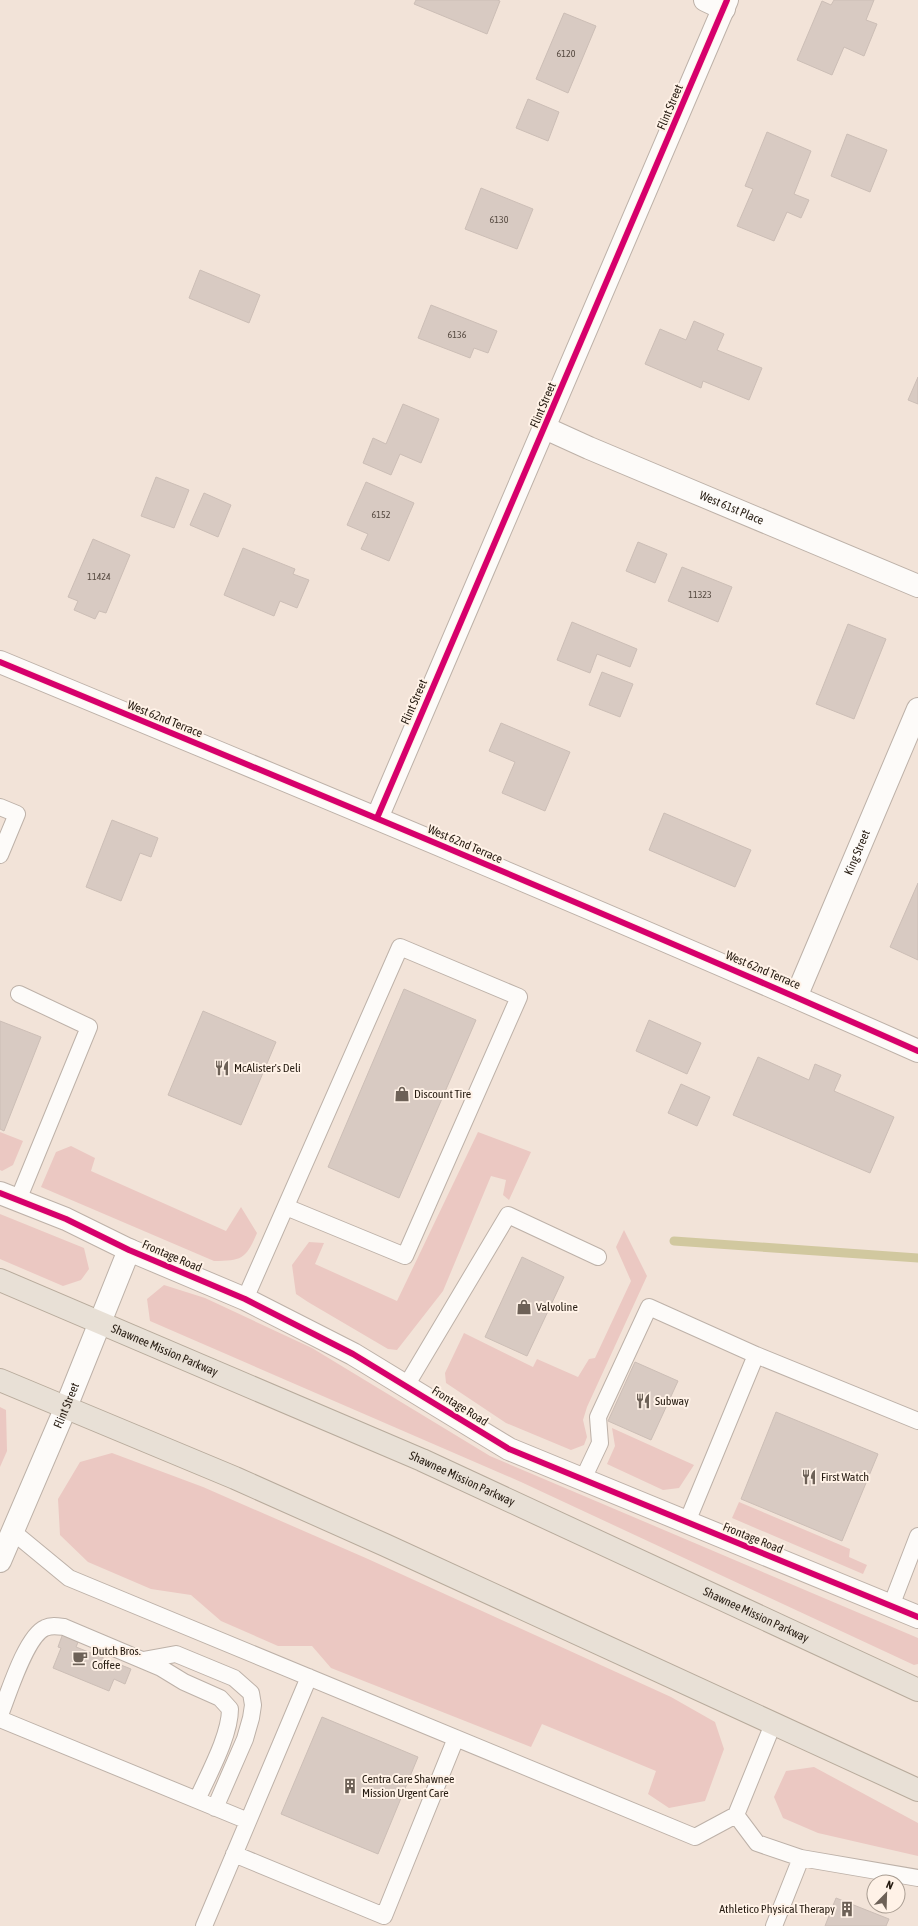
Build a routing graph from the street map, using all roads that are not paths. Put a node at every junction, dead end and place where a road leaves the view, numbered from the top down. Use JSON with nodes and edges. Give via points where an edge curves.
{"nodes":[{"id":1,"x":719,"y":3,"type":"edge"},
{"id":2,"x":546,"y":428,"type":"junction"},
{"id":3,"x":918,"y":586,"type":"edge"},
{"id":4,"x":0,"y":662,"type":"edge"},
{"id":5,"x":918,"y":709,"type":"edge"},
{"id":6,"x":0,"y":807,"type":"edge"},
{"id":7,"x":377,"y":818,"type":"junction"},
{"id":8,"x":0,"y":855,"type":"edge"},
{"id":9,"x":19,"y":994,"type":"dead end"},
{"id":10,"x":796,"y":996,"type":"junction"},
{"id":11,"x":918,"y":1051,"type":"edge"},
{"id":12,"x":9,"y":1196,"type":"edge"},
{"id":13,"x":286,"y":1207,"type":"junction"},
{"id":14,"x":129,"y":1250,"type":"junction"},
{"id":15,"x":598,"y":1257,"type":"dead end"},
{"id":16,"x":0,"y":1280,"type":"edge"},
{"id":17,"x":245,"y":1299,"type":"junction"},
{"id":18,"x":100,"y":1322,"type":"junction"},
{"id":19,"x":756,"y":1355,"type":"junction"},
{"id":20,"x":0,"y":1380,"type":"edge"},
{"id":21,"x":406,"y":1386,"type":"junction"},
{"id":22,"x":66,"y":1407,"type":"junction"},
{"id":23,"x":918,"y":1421,"type":"edge"},
{"id":24,"x":583,"y":1479,"type":"junction"},
{"id":25,"x":687,"y":1522,"type":"junction"},
{"id":26,"x":6,"y":1529,"type":"edge"},
{"id":27,"x":918,"y":1536,"type":"edge"},
{"id":28,"x":0,"y":1561,"type":"edge"},
{"id":29,"x":891,"y":1606,"type":"junction"},
{"id":30,"x":918,"y":1617,"type":"edge"},
{"id":31,"x":143,"y":1660,"type":"junction"},
{"id":32,"x":309,"y":1677,"type":"junction"},
{"id":33,"x":918,"y":1690,"type":"edge"},
{"id":34,"x":0,"y":1714,"type":"edge"},
{"id":35,"x":0,"y":1719,"type":"edge"},
{"id":36,"x":773,"y":1724,"type":"junction"},
{"id":37,"x":456,"y":1738,"type":"junction"},
{"id":38,"x":918,"y":1790,"type":"edge"},
{"id":39,"x":197,"y":1800,"type":"junction"},
{"id":40,"x":215,"y":1808,"type":"junction"},
{"id":41,"x":736,"y":1815,"type":"junction"},
{"id":42,"x":248,"y":1821,"type":"junction"},
{"id":43,"x":234,"y":1854,"type":"junction"},
{"id":44,"x":801,"y":1858,"type":"junction"},
{"id":45,"x":918,"y":1878,"type":"edge"},
{"id":46,"x":204,"y":1926,"type":"edge"},
{"id":47,"x":774,"y":1926,"type":"edge"}],
"edges":[{"from":1,"to":2,"type":"street","name":"Flint Street"},
{"from":2,"to":3,"type":"street","name":"West 61st Place"},
{"from":2,"to":7,"type":"street","name":"Flint Street"},
{"from":4,"to":7,"type":"street","name":"West 62nd Terrace"},
{"from":5,"to":10,"type":"street","name":"King Street"},
{"from":6,"to":8,"type":"lane","via":[[17,814]]},
{"from":7,"to":10,"type":"street","name":"West 62nd Terrace"},
{"from":9,"to":12,"type":"lane","via":[[89,1027]]},
{"from":10,"to":11,"type":"street","name":"West 62nd Terrace"},
{"from":12,"to":14,"type":"street","name":"Frontage Road","via":[[66,1219]]},
{"from":13,"to":13,"type":"lane","via":[[400,947],[519,997],[405,1256]]},
{"from":13,"to":17,"type":"lane"},
{"from":14,"to":17,"type":"street","name":"Frontage Road"},
{"from":14,"to":18,"type":"street","name":"Flint Street"},
{"from":15,"to":21,"type":"lane","via":[[508,1215]]},
{"from":16,"to":18,"type":"highway","name":"Shawnee Mission Parkway"},
{"from":17,"to":21,"type":"street","name":"Frontage Road","via":[[353,1354]]},
{"from":18,"to":22,"type":"street","name":"Flint Street"},
{"from":18,"to":33,"type":"highway","name":"Shawnee Mission Parkway","via":[[422,1460]]},
{"from":19,"to":23,"type":"lane"},
{"from":19,"to":24,"type":"lane","via":[[649,1307],[598,1417],[600,1443]]},
{"from":19,"to":25,"type":"lane"},
{"from":20,"to":22,"type":"highway"},
{"from":21,"to":24,"type":"street","name":"Frontage Road","via":[[509,1449]]},
{"from":22,"to":26,"type":"street","name":"Flint Street"},
{"from":22,"to":36,"type":"highway","via":[[378,1542]]},
{"from":24,"to":25,"type":"street","name":"Frontage Road"},
{"from":25,"to":29,"type":"street","name":"Frontage Road"},
{"from":26,"to":28,"type":"street","name":"Flint Street"},
{"from":26,"to":32,"type":"lane","via":[[69,1578]]},
{"from":27,"to":29,"type":"lane"},
{"from":29,"to":30,"type":"street","name":"Frontage Road"},
{"from":31,"to":34,"type":"lane","via":[[64,1627],[54,1625],[44,1628],[34,1636]]},
{"from":31,"to":39,"type":"lane","via":[[220,1698],[230,1709],[230,1721]]},
{"from":31,"to":40,"type":"lane","via":[[176,1654],[234,1678],[251,1693],[251,1718]]},
{"from":32,"to":37,"type":"lane"},
{"from":32,"to":42,"type":"lane"},
{"from":35,"to":39,"type":"lane"},
{"from":36,"to":38,"type":"highway"},
{"from":36,"to":41,"type":"lane"},
{"from":37,"to":41,"type":"lane","via":[[695,1837]]},
{"from":37,"to":43,"type":"lane","via":[[384,1916]]},
{"from":39,"to":40,"type":"lane"},
{"from":40,"to":42,"type":"lane"},
{"from":41,"to":44,"type":"lane","via":[[757,1843]]},
{"from":42,"to":43,"type":"lane"},
{"from":43,"to":46,"type":"lane"},
{"from":44,"to":45,"type":"lane"},
{"from":44,"to":47,"type":"lane"}]}
